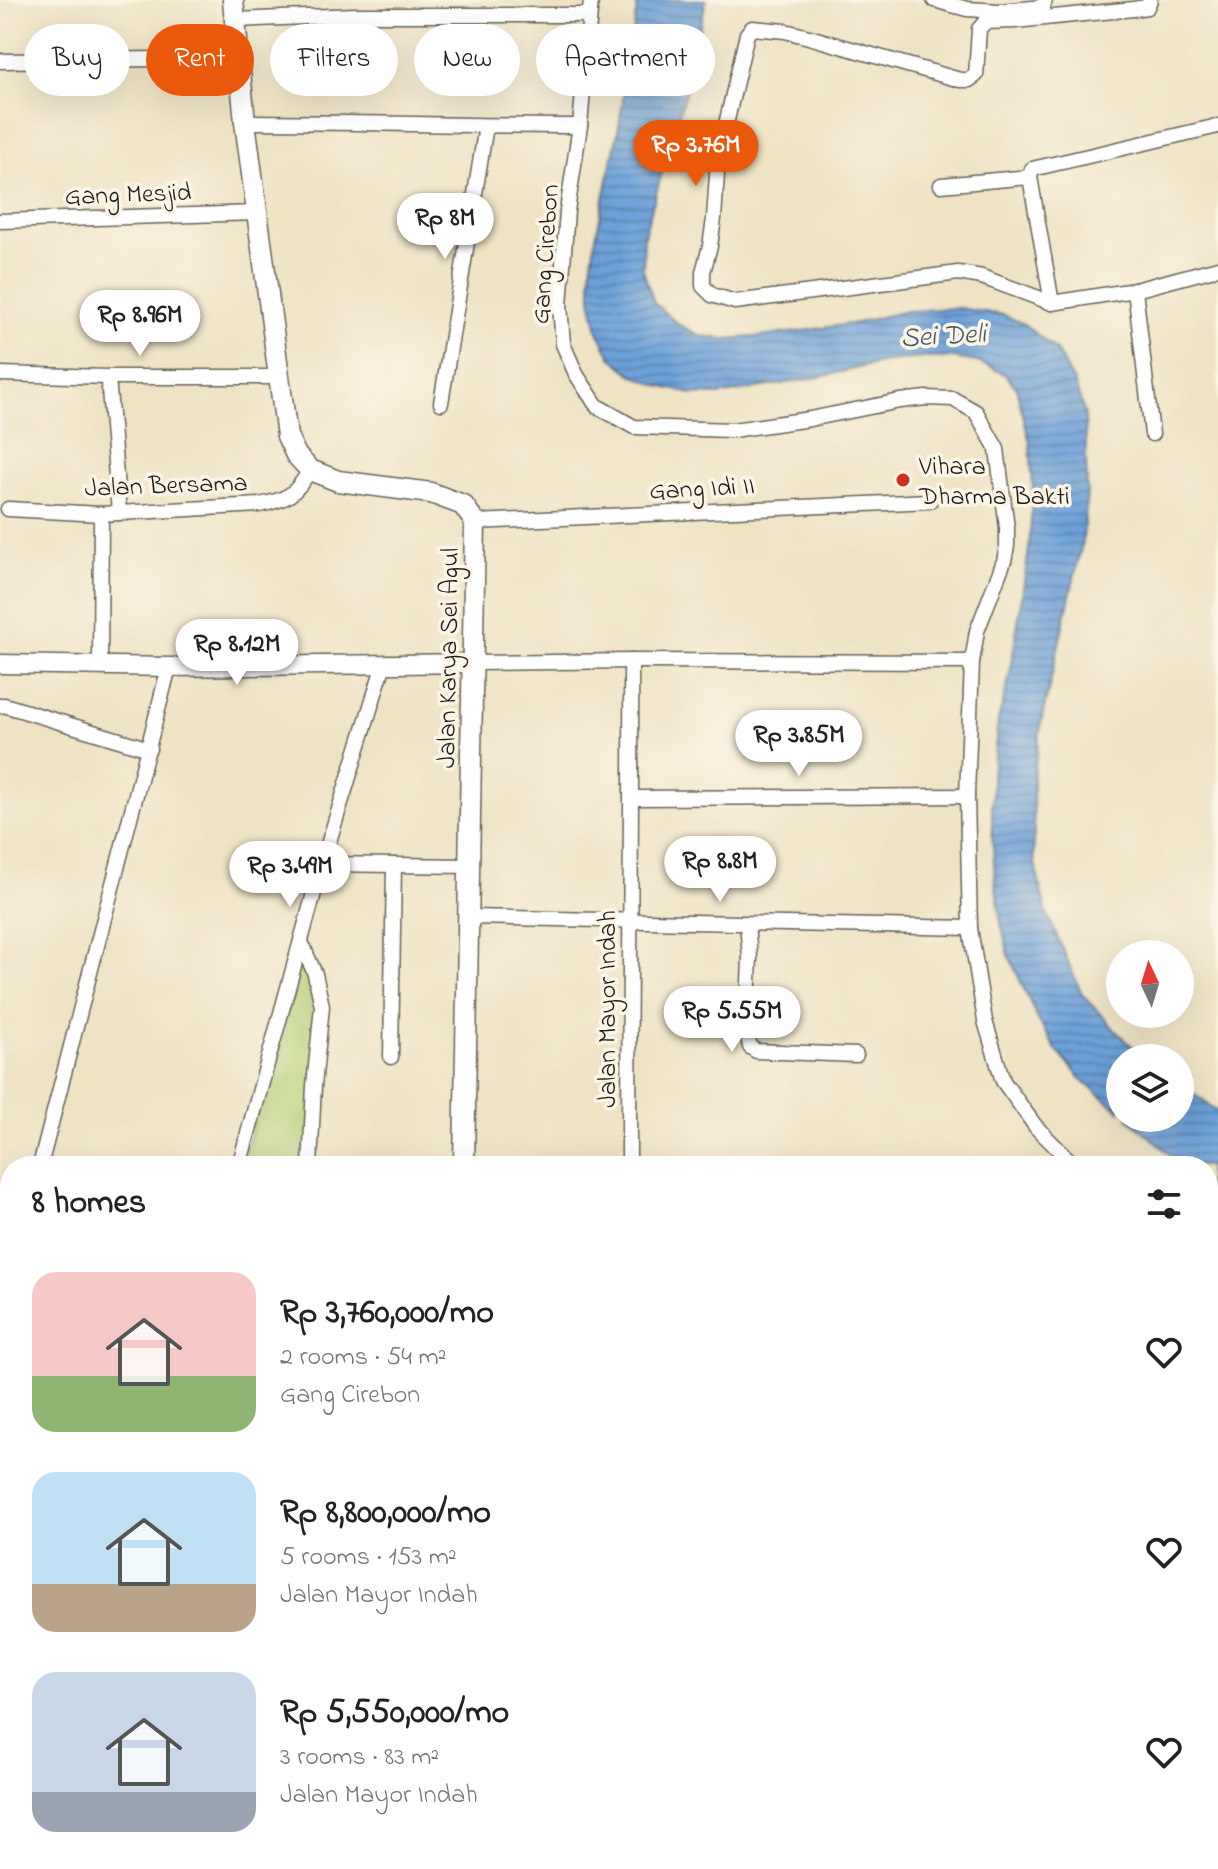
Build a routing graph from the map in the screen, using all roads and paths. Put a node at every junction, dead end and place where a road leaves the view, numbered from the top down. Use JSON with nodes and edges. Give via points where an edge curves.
{"nodes":[{"id":1,"x":934,"y":0,"type":"edge"},
{"id":2,"x":1045,"y":0,"type":"edge"},
{"id":3,"x":1150,"y":0,"type":"edge"},
{"id":4,"x":590,"y":7,"type":"edge"},
{"id":5,"x":234,"y":10,"type":"edge"},
{"id":6,"x":146,"y":59,"type":"edge"},
{"id":7,"x":0,"y":61,"type":"edge"},
{"id":8,"x":242,"y":96,"type":"edge"},
{"id":9,"x":245,"y":122,"type":"junction"},
{"id":10,"x":486,"y":126,"type":"junction"},
{"id":11,"x":580,"y":126,"type":"junction"},
{"id":12,"x":1218,"y":126,"type":"edge"},
{"id":13,"x":1030,"y":177,"type":"junction"},
{"id":14,"x":941,"y":185,"type":"dead end"},
{"id":15,"x":257,"y":213,"type":"junction"},
{"id":16,"x":0,"y":221,"type":"edge"},
{"id":17,"x":1218,"y":268,"type":"edge"},
{"id":18,"x":1135,"y":290,"type":"junction"},
{"id":19,"x":1052,"y":303,"type":"junction"},
{"id":20,"x":0,"y":374,"type":"edge"},
{"id":21,"x":108,"y":377,"type":"junction"},
{"id":22,"x":279,"y":377,"type":"junction"},
{"id":23,"x":441,"y":403,"type":"dead end"},
{"id":24,"x":1152,"y":434,"type":"dead end"},
{"id":25,"x":310,"y":470,"type":"junction"},
{"id":26,"x":930,"y":501,"type":"dead end"},
{"id":27,"x":8,"y":509,"type":"dead end"},
{"id":28,"x":119,"y":513,"type":"junction"},
{"id":29,"x":101,"y":514,"type":"junction"},
{"id":30,"x":475,"y":522,"type":"junction"},
{"id":31,"x":631,"y":661,"type":"junction"},
{"id":32,"x":972,"y":662,"type":"junction"},
{"id":33,"x":473,"y":663,"type":"junction"},
{"id":34,"x":0,"y":664,"type":"edge"},
{"id":35,"x":384,"y":664,"type":"junction"},
{"id":36,"x":100,"y":666,"type":"junction"},
{"id":37,"x":169,"y":667,"type":"junction"},
{"id":38,"x":0,"y":706,"type":"edge"},
{"id":39,"x":149,"y":749,"type":"junction"},
{"id":40,"x":967,"y":796,"type":"junction"},
{"id":41,"x":632,"y":798,"type":"junction"},
{"id":42,"x":322,"y":864,"type":"junction"},
{"id":43,"x":394,"y":865,"type":"junction"},
{"id":44,"x":469,"y":866,"type":"junction"},
{"id":45,"x":469,"y":917,"type":"junction"},
{"id":46,"x":629,"y":921,"type":"junction"},
{"id":47,"x":747,"y":924,"type":"junction"},
{"id":48,"x":970,"y":928,"type":"junction"},
{"id":49,"x":301,"y":942,"type":"junction"},
{"id":50,"x":856,"y":1055,"type":"dead end"},
{"id":51,"x":391,"y":1057,"type":"dead end"},
{"id":52,"x":43,"y":1156,"type":"edge"},
{"id":53,"x":242,"y":1156,"type":"edge"},
{"id":54,"x":310,"y":1156,"type":"edge"},
{"id":55,"x":464,"y":1156,"type":"edge"},
{"id":56,"x":629,"y":1156,"type":"edge"},
{"id":57,"x":1065,"y":1156,"type":"edge"}],
"edges":[{"from":1,"to":2,"type":"street","via":[[999,11],[1043,7]]},
{"from":3,"to":19,"type":"street","via":[[1147,7],[1133,9],[985,22],[979,29],[976,75],[969,80],[785,31],[752,28],[747,34],[718,159],[703,272],[703,286],[712,295],[735,302],[958,273]]},
{"from":4,"to":5,"type":"street","via":[[355,15]]},
{"from":4,"to":11,"type":"street","name":"Gang Cirebon"},
{"from":6,"to":7,"type":"street"},
{"from":8,"to":9,"type":"main road"},
{"from":9,"to":10,"type":"street"},
{"from":9,"to":15,"type":"main road"},
{"from":10,"to":11,"type":"street"},
{"from":10,"to":23,"type":"street"},
{"from":11,"to":32,"type":"street","name":"Gang Cirebon","via":[[560,305],[563,344],[597,406],[634,427],[733,430],[926,398],[953,399],[976,412],[997,449],[1007,546],[977,631]]},
{"from":12,"to":13,"type":"street","via":[[1037,166]]},
{"from":13,"to":14,"type":"street"},
{"from":13,"to":19,"type":"street"},
{"from":15,"to":16,"type":"street","name":"Gang Mesjid"},
{"from":15,"to":22,"type":"main road"},
{"from":17,"to":18,"type":"street"},
{"from":18,"to":19,"type":"street"},
{"from":18,"to":24,"type":"street"},
{"from":20,"to":21,"type":"street"},
{"from":21,"to":22,"type":"street"},
{"from":21,"to":28,"type":"street"},
{"from":22,"to":25,"type":"main road","via":[[287,436]]},
{"from":25,"to":28,"type":"street","name":"Jalan Bersama","via":[[298,491],[280,502]]},
{"from":25,"to":30,"type":"main road","name":"Jalan Karya Sei Agul","via":[[338,481],[431,493],[463,505]]},
{"from":26,"to":30,"type":"street","name":"Gang Idi II"},
{"from":27,"to":29,"type":"street","name":"Jalan Bersama"},
{"from":28,"to":29,"type":"street","name":"Jalan Bersama"},
{"from":29,"to":36,"type":"street"},
{"from":30,"to":33,"type":"main road","name":"Jalan Karya Sei Agul"},
{"from":31,"to":32,"type":"street"},
{"from":31,"to":33,"type":"street"},
{"from":31,"to":41,"type":"street","name":"Jalan Mayor Indah"},
{"from":32,"to":40,"type":"street"},
{"from":33,"to":35,"type":"street"},
{"from":33,"to":44,"type":"main road","name":"Jalan Karya Sei Agul"},
{"from":34,"to":36,"type":"street"},
{"from":35,"to":37,"type":"street"},
{"from":35,"to":42,"type":"street"},
{"from":36,"to":37,"type":"street"},
{"from":37,"to":39,"type":"street"},
{"from":38,"to":39,"type":"street"},
{"from":39,"to":52,"type":"street"},
{"from":40,"to":41,"type":"street"},
{"from":40,"to":48,"type":"street"},
{"from":41,"to":46,"type":"street","name":"Jalan Mayor Indah"},
{"from":42,"to":43,"type":"street"},
{"from":42,"to":49,"type":"street"},
{"from":43,"to":44,"type":"street"},
{"from":43,"to":51,"type":"street"},
{"from":44,"to":45,"type":"main road","name":"Jalan Karya Sei Agul"},
{"from":45,"to":46,"type":"street"},
{"from":45,"to":55,"type":"main road","name":"Jalan Karya Sei Agul"},
{"from":46,"to":47,"type":"street"},
{"from":46,"to":56,"type":"street","name":"Jalan Mayor Indah"},
{"from":47,"to":48,"type":"street"},
{"from":47,"to":50,"type":"street","via":[[750,1047]]},
{"from":48,"to":57,"type":"street","via":[[985,1021],[1003,1081]]},
{"from":49,"to":53,"type":"street"},
{"from":49,"to":54,"type":"street","via":[[322,1006]]}]}
